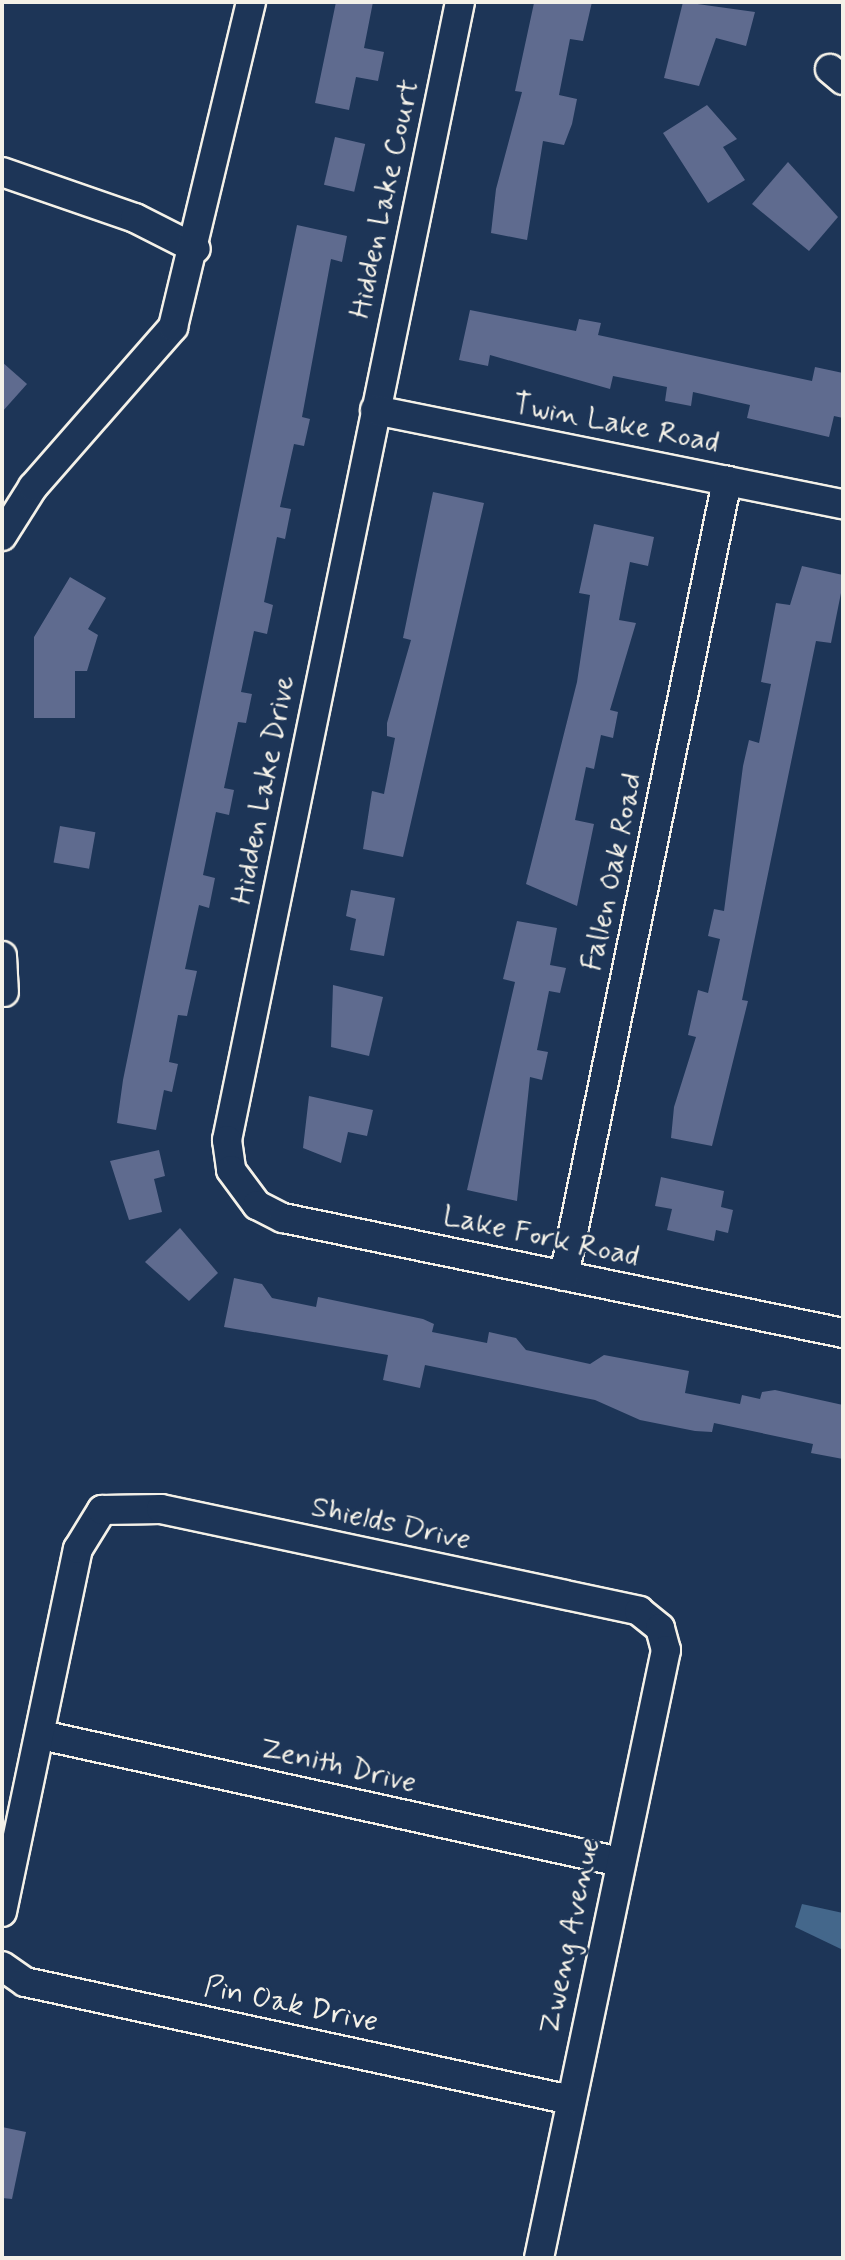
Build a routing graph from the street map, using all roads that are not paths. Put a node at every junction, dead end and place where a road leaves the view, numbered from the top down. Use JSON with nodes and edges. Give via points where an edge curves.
{"nodes":[{"id":1,"x":251,"y":2,"type":"edge"},
{"id":2,"x":460,"y":2,"type":"edge"},
{"id":3,"x":2,"y":172,"type":"edge"},
{"id":4,"x":196,"y":249,"type":"junction"},
{"id":5,"x":375,"y":410,"type":"junction"},
{"id":6,"x":727,"y":481,"type":"junction"},
{"id":7,"x":843,"y":504,"type":"edge"},
{"id":8,"x":2,"y":536,"type":"edge"},
{"id":9,"x":2,"y":956,"type":"edge"},
{"id":10,"x":4,"y":992,"type":"edge"},
{"id":11,"x":237,"y":1183,"type":"joint"},
{"id":12,"x":564,"y":1276,"type":"junction"},
{"id":13,"x":843,"y":1333,"type":"edge"},
{"id":14,"x":660,"y":1628,"type":"joint"},
{"id":15,"x":41,"y":1735,"type":"junction"},
{"id":16,"x":620,"y":1862,"type":"junction"},
{"id":17,"x":2,"y":1912,"type":"edge"},
{"id":18,"x":2,"y":1966,"type":"edge"},
{"id":19,"x":571,"y":2100,"type":"junction"},
{"id":20,"x":539,"y":2258,"type":"edge"}],
"edges":[{"from":1,"to":4,"type":"street"},
{"from":2,"to":5,"type":"street","name":"Hidden Lake Court"},
{"from":3,"to":4,"type":"street","via":[[135,218]]},
{"from":4,"to":8,"type":"street","via":[[173,327],[156,355],[88,421]]},
{"from":5,"to":6,"type":"street","name":"Twin Lake Road"},
{"from":5,"to":11,"type":"street","name":"Hidden Lake Drive","via":[[227,1140]]},
{"from":6,"to":7,"type":"street","name":"Twin Lake Road"},
{"from":6,"to":12,"type":"street","name":"Fallen Oak Road"},
{"from":9,"to":10,"type":"street"},
{"from":11,"to":12,"type":"street","name":"Lake Fork Road","via":[[257,1205],[283,1218]]},
{"from":12,"to":13,"type":"street","name":"Lake Fork Road"},
{"from":14,"to":15,"type":"street","name":"Shields Drive","via":[[627,1607],[161,1509],[102,1510],[80,1541]]},
{"from":14,"to":16,"type":"street","name":"Zweng Avenue","via":[[666,1650]]},
{"from":15,"to":16,"type":"street","name":"Zenith Drive"},
{"from":15,"to":17,"type":"street"},
{"from":16,"to":19,"type":"street","name":"Zweng Avenue"},
{"from":18,"to":19,"type":"street","name":"Pin Oak Drive","via":[[25,1982]]},
{"from":19,"to":20,"type":"street","name":"Zweng Avenue"}]}
